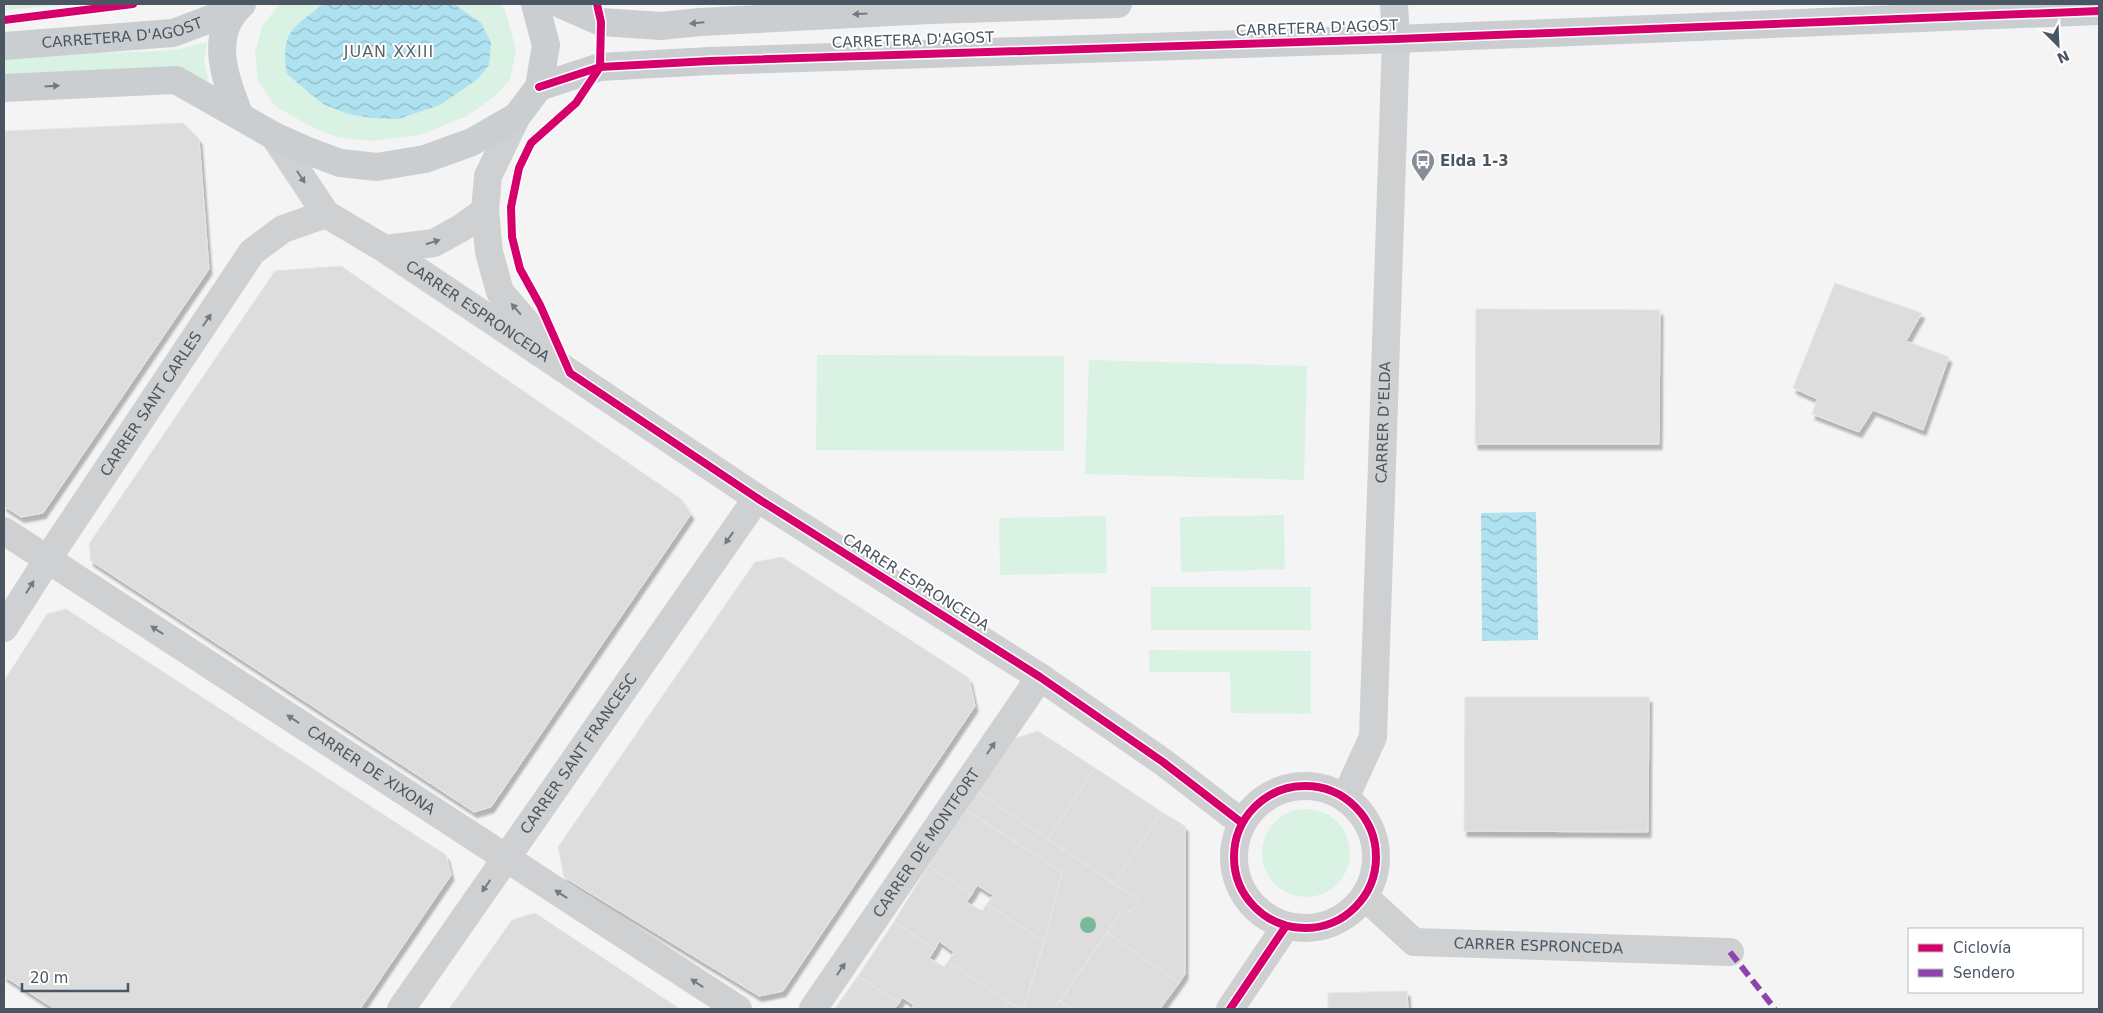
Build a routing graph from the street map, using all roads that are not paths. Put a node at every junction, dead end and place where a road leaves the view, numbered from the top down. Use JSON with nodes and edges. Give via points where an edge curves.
{"nodes":[{"id":1,"x":535,"y":4,"type":"edge"},
{"id":2,"x":560,"y":4,"type":"edge"},
{"id":3,"x":1118,"y":4,"type":"edge"},
{"id":4,"x":1394,"y":4,"type":"edge"},
{"id":5,"x":240,"y":6,"type":"edge"},
{"id":6,"x":932,"y":7,"type":"edge"},
{"id":7,"x":2099,"y":11,"type":"edge"},
{"id":8,"x":1396,"y":39,"type":"junction"},
{"id":9,"x":4,"y":46,"type":"edge"},
{"id":10,"x":540,"y":87,"type":"junction"},
{"id":11,"x":4,"y":88,"type":"edge"},
{"id":12,"x":240,"y":116,"type":"junction"},
{"id":13,"x":517,"y":116,"type":"junction"},
{"id":14,"x":274,"y":136,"type":"junction"},
{"id":15,"x":485,"y":211,"type":"junction"},
{"id":16,"x":326,"y":214,"type":"junction"},
{"id":17,"x":385,"y":249,"type":"junction"},
{"id":18,"x":570,"y":373,"type":"junction"},
{"id":19,"x":757,"y":498,"type":"junction"},
{"id":20,"x":4,"y":531,"type":"edge"},
{"id":21,"x":48,"y":558,"type":"junction"},
{"id":22,"x":4,"y":628,"type":"edge"},
{"id":23,"x":1040,"y":677,"type":"junction"},
{"id":24,"x":1345,"y":798,"type":"junction"},
{"id":25,"x":1242,"y":823,"type":"junction"},
{"id":26,"x":505,"y":858,"type":"junction"},
{"id":27,"x":1365,"y":897,"type":"junction"},
{"id":28,"x":1286,"y":926,"type":"junction"},
{"id":29,"x":1730,"y":952,"type":"dead end"},
{"id":30,"x":401,"y":1009,"type":"edge"},
{"id":31,"x":738,"y":1009,"type":"edge"},
{"id":32,"x":813,"y":1009,"type":"edge"},
{"id":33,"x":1230,"y":1009,"type":"edge"}],
"edges":[{"from":1,"to":10,"type":"main road","via":[[546,45]]},
{"from":6,"to":2,"type":"main road","name":"CARRETERA D'AGOST","one_way":true,"via":[[661,26],[602,22]]},
{"from":3,"to":6,"type":"main road","name":"CARRETERA D'AGOST"},
{"from":4,"to":8,"type":"main road"},
{"from":5,"to":9,"type":"main road","name":"CARRETERA D'AGOST","via":[[173,33]]},
{"from":5,"to":12,"type":"main road","via":[[221,36],[225,78]]},
{"from":7,"to":8,"type":"main road","name":"CARRETERA D'AGOST"},
{"from":8,"to":10,"type":"main road","name":"CARRETERA D'AGOST","via":[[701,61],[600,67]]},
{"from":8,"to":24,"type":"street","name":"CARRER D’ELDA","via":[[1373,737]]},
{"from":10,"to":13,"type":"main road"},
{"from":11,"to":12,"type":"main road","one_way":true,"via":[[176,80]]},
{"from":12,"to":14,"type":"main road"},
{"from":13,"to":14,"type":"main road","via":[[472,142],[425,159],[377,167],[340,163]]},
{"from":13,"to":15,"type":"street","name":"CARRER ESPRONCEDA","via":[[488,176]]},
{"from":14,"to":16,"type":"street","name":"CARRER ESPRONCEDA","one_way":true},
{"from":17,"to":15,"type":"street","name":"CARRER ESPRONCEDA","one_way":true,"via":[[434,243]]},
{"from":18,"to":15,"type":"street","name":"CARRER ESPRONCEDA","one_way":true,"via":[[500,292],[489,252]]},
{"from":16,"to":17,"type":"street","name":"CARRER ESPRONCEDA"},
{"from":21,"to":16,"type":"street","name":"CARRER SANT CARLES","one_way":true,"via":[[252,252],[283,229]]},
{"from":17,"to":18,"type":"street","name":"CARRER ESPRONCEDA"},
{"from":18,"to":19,"type":"street","name":"CARRER ESPRONCEDA"},
{"from":19,"to":23,"type":"street","name":"CARRER ESPRONCEDA"},
{"from":19,"to":26,"type":"street","name":"CARRER SANT FRANCESC","one_way":true},
{"from":20,"to":21,"type":"street","name":"CARRER DE XIXONA"},
{"from":22,"to":21,"type":"street","name":"CARRER SANT CARLES","one_way":true},
{"from":26,"to":21,"type":"street","name":"CARRER DE XIXONA","one_way":true},
{"from":23,"to":25,"type":"street","name":"CARRER ESPRONCEDA","via":[[1164,762]]},
{"from":32,"to":23,"type":"street","name":"CARRER DE MONTFORT","one_way":true},
{"from":24,"to":25,"type":"street","via":[[1324,788],[1300,786],[1277,791],[1257,804]]},
{"from":24,"to":27,"type":"street","via":[[1365,817],[1376,843],[1376,871]]},
{"from":25,"to":28,"type":"street","via":[[1234,847],[1235,873],[1245,897],[1263,916]]},
{"from":26,"to":30,"type":"street","name":"CARRER SANT FRANCESC","one_way":true},
{"from":31,"to":26,"type":"street","name":"CARRER DE XIXONA","one_way":true},
{"from":27,"to":28,"type":"street","via":[[1350,914],[1330,925],[1308,929]]},
{"from":27,"to":29,"type":"street","name":"CARRER ESPRONCEDA","via":[[1414,942]]},
{"from":28,"to":33,"type":"street"}]}
